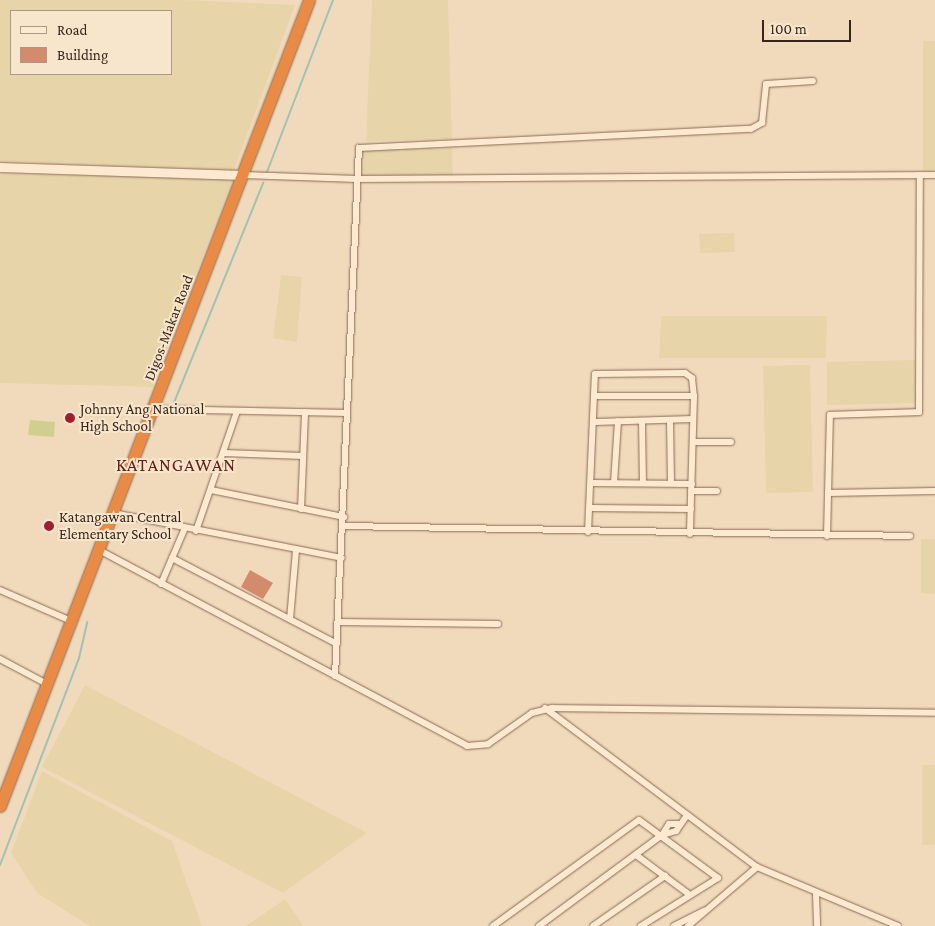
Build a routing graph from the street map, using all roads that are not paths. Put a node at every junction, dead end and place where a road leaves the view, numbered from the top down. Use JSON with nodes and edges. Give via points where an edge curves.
{"nodes":[{"id":1,"x":309,"y":0,"type":"edge"},
{"id":2,"x":813,"y":81,"type":"dead end"},
{"id":3,"x":0,"y":167,"type":"edge"},
{"id":4,"x":243,"y":175,"type":"junction"},
{"id":5,"x":920,"y":175,"type":"junction"},
{"id":6,"x":935,"y":175,"type":"edge"},
{"id":7,"x":357,"y":179,"type":"junction"},
{"id":8,"x":596,"y":396,"type":"junction"},
{"id":9,"x":694,"y":396,"type":"junction"},
{"id":10,"x":154,"y":409,"type":"junction"},
{"id":11,"x":237,"y":411,"type":"junction"},
{"id":12,"x":305,"y":412,"type":"junction"},
{"id":13,"x":347,"y":412,"type":"junction"},
{"id":14,"x":693,"y":419,"type":"junction"},
{"id":15,"x":670,"y":420,"type":"junction"},
{"id":16,"x":618,"y":421,"type":"junction"},
{"id":17,"x":642,"y":421,"type":"junction"},
{"id":18,"x":595,"y":422,"type":"junction"},
{"id":19,"x":693,"y":442,"type":"junction"},
{"id":20,"x":730,"y":442,"type":"dead end"},
{"id":21,"x":224,"y":454,"type":"junction"},
{"id":22,"x":303,"y":456,"type":"junction"},
{"id":23,"x":592,"y":483,"type":"junction"},
{"id":24,"x":614,"y":483,"type":"junction"},
{"id":25,"x":643,"y":483,"type":"junction"},
{"id":26,"x":671,"y":484,"type":"junction"},
{"id":27,"x":692,"y":487,"type":"junction"},
{"id":28,"x":211,"y":490,"type":"junction"},
{"id":29,"x":717,"y":491,"type":"dead end"},
{"id":30,"x":828,"y":492,"type":"junction"},
{"id":31,"x":935,"y":492,"type":"edge"},
{"id":32,"x":590,"y":508,"type":"junction"},
{"id":33,"x":301,"y":509,"type":"junction"},
{"id":34,"x":690,"y":509,"type":"junction"},
{"id":35,"x":113,"y":513,"type":"junction"},
{"id":36,"x":344,"y":517,"type":"junction"},
{"id":37,"x":344,"y":526,"type":"junction"},
{"id":38,"x":185,"y":528,"type":"junction"},
{"id":39,"x":196,"y":531,"type":"junction"},
{"id":40,"x":588,"y":532,"type":"junction"},
{"id":41,"x":690,"y":534,"type":"junction"},
{"id":42,"x":827,"y":536,"type":"junction"},
{"id":43,"x":910,"y":536,"type":"dead end"},
{"id":44,"x":99,"y":550,"type":"junction"},
{"id":45,"x":296,"y":550,"type":"junction"},
{"id":46,"x":172,"y":558,"type":"junction"},
{"id":47,"x":342,"y":558,"type":"junction"},
{"id":48,"x":161,"y":584,"type":"junction"},
{"id":49,"x":0,"y":590,"type":"edge"},
{"id":50,"x":290,"y":619,"type":"junction"},
{"id":51,"x":71,"y":622,"type":"junction"},
{"id":52,"x":338,"y":622,"type":"junction"},
{"id":53,"x":498,"y":624,"type":"dead end"},
{"id":54,"x":337,"y":644,"type":"junction"},
{"id":55,"x":0,"y":659,"type":"edge"},
{"id":56,"x":336,"y":676,"type":"junction"},
{"id":57,"x":47,"y":684,"type":"junction"},
{"id":58,"x":545,"y":708,"type":"junction"},
{"id":59,"x":935,"y":713,"type":"edge"},
{"id":60,"x":0,"y":806,"type":"edge"},
{"id":61,"x":687,"y":815,"type":"junction"},
{"id":62,"x":662,"y":836,"type":"junction"},
{"id":63,"x":636,"y":855,"type":"junction"},
{"id":64,"x":757,"y":868,"type":"junction"},
{"id":65,"x":665,"y":876,"type":"junction"},
{"id":66,"x":816,"y":894,"type":"junction"},
{"id":67,"x":690,"y":895,"type":"junction"},
{"id":68,"x":705,"y":910,"type":"junction"},
{"id":69,"x":493,"y":926,"type":"edge"},
{"id":70,"x":538,"y":926,"type":"edge"},
{"id":71,"x":593,"y":926,"type":"edge"},
{"id":72,"x":641,"y":926,"type":"edge"},
{"id":73,"x":674,"y":926,"type":"edge"},
{"id":74,"x":688,"y":926,"type":"edge"},
{"id":75,"x":818,"y":926,"type":"edge"},
{"id":76,"x":898,"y":926,"type":"edge"}],
"edges":[{"from":1,"to":4,"type":"highway","name":"Digos-Makar Road"},
{"from":2,"to":7,"type":"street","via":[[766,84],[762,123],[751,129],[605,138],[364,145],[359,148]]},
{"from":3,"to":4,"type":"street"},
{"from":4,"to":7,"type":"street"},
{"from":4,"to":10,"type":"highway","name":"Digos-Makar Road"},
{"from":5,"to":6,"type":"street"},
{"from":5,"to":7,"type":"street"},
{"from":5,"to":30,"type":"street","via":[[918,412],[830,415]]},
{"from":7,"to":13,"type":"street"},
{"from":8,"to":9,"type":"street"},
{"from":8,"to":9,"type":"street","via":[[594,376],[599,373],[685,374],[692,378]]},
{"from":8,"to":18,"type":"street"},
{"from":9,"to":14,"type":"street"},
{"from":10,"to":11,"type":"street"},
{"from":10,"to":35,"type":"highway","name":"Digos-Makar Road"},
{"from":11,"to":12,"type":"street"},
{"from":11,"to":21,"type":"street"},
{"from":12,"to":13,"type":"street"},
{"from":12,"to":22,"type":"street"},
{"from":13,"to":36,"type":"street"},
{"from":14,"to":15,"type":"street"},
{"from":14,"to":19,"type":"street"},
{"from":15,"to":17,"type":"street"},
{"from":15,"to":26,"type":"street"},
{"from":16,"to":17,"type":"street"},
{"from":16,"to":18,"type":"street"},
{"from":16,"to":24,"type":"street"},
{"from":17,"to":25,"type":"street"},
{"from":18,"to":23,"type":"street"},
{"from":19,"to":20,"type":"street"},
{"from":19,"to":27,"type":"street"},
{"from":21,"to":22,"type":"street"},
{"from":21,"to":28,"type":"street"},
{"from":22,"to":33,"type":"street"},
{"from":23,"to":24,"type":"street"},
{"from":23,"to":32,"type":"street"},
{"from":24,"to":25,"type":"street"},
{"from":25,"to":26,"type":"street"},
{"from":26,"to":27,"type":"street"},
{"from":27,"to":29,"type":"street"},
{"from":27,"to":34,"type":"street"},
{"from":28,"to":33,"type":"street"},
{"from":28,"to":39,"type":"street"},
{"from":30,"to":31,"type":"street"},
{"from":30,"to":42,"type":"street"},
{"from":32,"to":34,"type":"street"},
{"from":32,"to":40,"type":"street"},
{"from":33,"to":36,"type":"street"},
{"from":34,"to":41,"type":"street"},
{"from":35,"to":38,"type":"street"},
{"from":35,"to":44,"type":"highway","name":"Digos-Makar Road"},
{"from":36,"to":37,"type":"street"},
{"from":37,"to":40,"type":"street"},
{"from":37,"to":47,"type":"street"},
{"from":38,"to":39,"type":"street"},
{"from":38,"to":46,"type":"street"},
{"from":39,"to":45,"type":"street"},
{"from":40,"to":41,"type":"street"},
{"from":41,"to":42,"type":"street"},
{"from":42,"to":43,"type":"street"},
{"from":44,"to":48,"type":"street"},
{"from":44,"to":51,"type":"highway","name":"Digos-Makar Road"},
{"from":45,"to":47,"type":"street"},
{"from":45,"to":50,"type":"street"},
{"from":46,"to":48,"type":"street"},
{"from":46,"to":50,"type":"street"},
{"from":47,"to":52,"type":"street"},
{"from":48,"to":56,"type":"street"},
{"from":49,"to":51,"type":"street"},
{"from":50,"to":54,"type":"street"},
{"from":51,"to":57,"type":"highway","name":"Digos-Makar Road"},
{"from":52,"to":53,"type":"street"},
{"from":52,"to":54,"type":"street"},
{"from":54,"to":56,"type":"street"},
{"from":55,"to":57,"type":"street"},
{"from":56,"to":58,"type":"street","via":[[467,746],[488,744]]},
{"from":57,"to":60,"type":"highway","name":"Digos-Makar Road"},
{"from":58,"to":59,"type":"street"},
{"from":58,"to":61,"type":"street"},
{"from":61,"to":62,"type":"street","via":[[669,836]]},
{"from":61,"to":64,"type":"street"},
{"from":62,"to":63,"type":"street"},
{"from":62,"to":67,"type":"street","via":[[718,878]]},
{"from":62,"to":69,"type":"street","via":[[638,820]]},
{"from":63,"to":65,"type":"street"},
{"from":63,"to":70,"type":"street"},
{"from":64,"to":66,"type":"street"},
{"from":64,"to":68,"type":"street"},
{"from":65,"to":67,"type":"street"},
{"from":65,"to":71,"type":"street"},
{"from":66,"to":75,"type":"street"},
{"from":66,"to":76,"type":"street"},
{"from":67,"to":72,"type":"street"},
{"from":68,"to":73,"type":"street"},
{"from":68,"to":74,"type":"street"}]}
